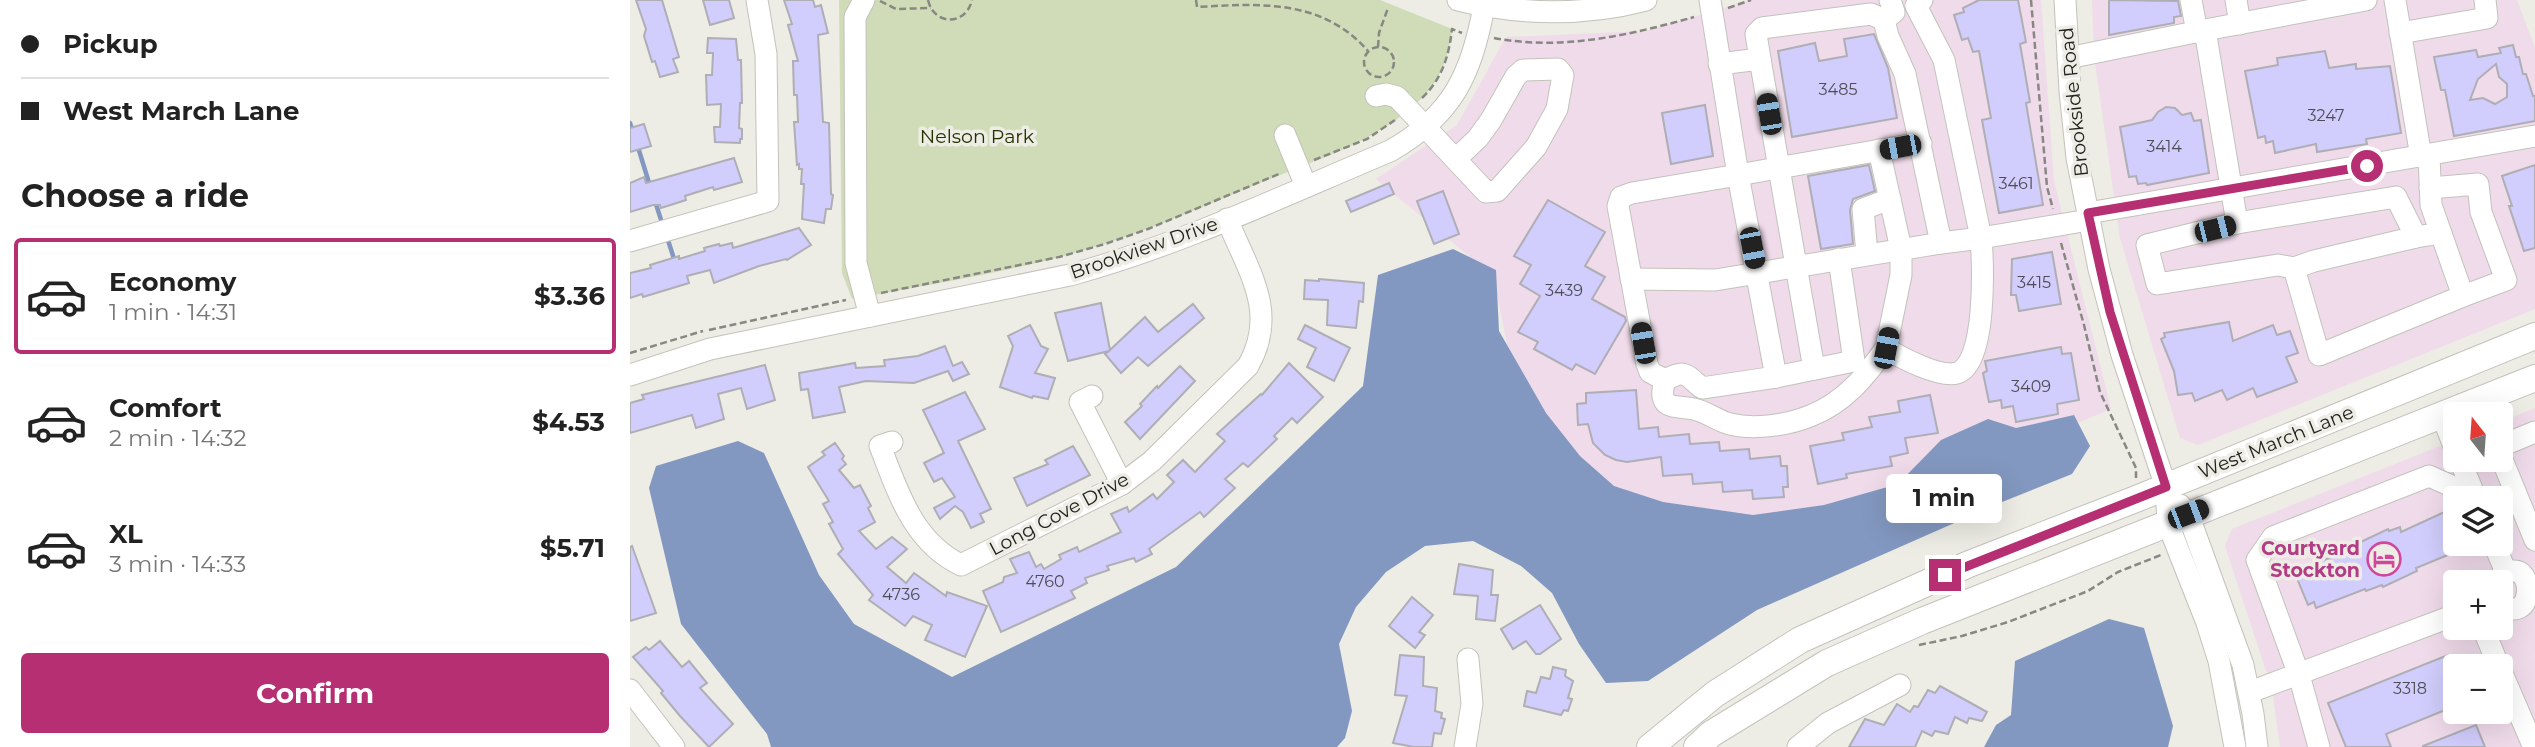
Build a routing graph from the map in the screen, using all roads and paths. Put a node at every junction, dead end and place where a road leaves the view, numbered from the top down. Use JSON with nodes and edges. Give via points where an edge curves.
{"nodes":[{"id":1,"x":757,"y":0,"type":"edge"},
{"id":2,"x":864,"y":0,"type":"edge"},
{"id":3,"x":877,"y":0,"type":"edge"},
{"id":4,"x":929,"y":0,"type":"edge"},
{"id":5,"x":972,"y":0,"type":"edge"},
{"id":6,"x":1196,"y":0,"type":"edge"},
{"id":7,"x":1458,"y":0,"type":"edge"},
{"id":8,"x":1646,"y":0,"type":"edge"},
{"id":9,"x":1751,"y":0,"type":"edge"},
{"id":10,"x":2031,"y":0,"type":"edge"},
{"id":11,"x":2065,"y":0,"type":"edge"},
{"id":12,"x":2191,"y":0,"type":"edge"},
{"id":13,"x":2236,"y":0,"type":"edge"},
{"id":14,"x":2363,"y":0,"type":"edge"},
{"id":15,"x":2395,"y":0,"type":"edge"},
{"id":16,"x":2485,"y":0,"type":"edge"},
{"id":17,"x":1919,"y":3,"type":"edge"},
{"id":18,"x":2320,"y":4,"type":"edge"},
{"id":19,"x":1300,"y":5,"type":"dead end"},
{"id":20,"x":1484,"y":6,"type":"junction"},
{"id":21,"x":1711,"y":6,"type":"edge"},
{"id":22,"x":931,"y":8,"type":"junction"},
{"id":23,"x":1311,"y":8,"type":"dead end"},
{"id":24,"x":1388,"y":8,"type":"dead end"},
{"id":25,"x":2278,"y":8,"type":"edge"},
{"id":26,"x":1889,"y":11,"type":"edge"},
{"id":27,"x":2240,"y":24,"type":"junction"},
{"id":28,"x":2201,"y":31,"type":"junction"},
{"id":29,"x":2400,"y":33,"type":"junction"},
{"id":30,"x":1478,"y":40,"type":"junction"},
{"id":31,"x":1378,"y":47,"type":"junction"},
{"id":32,"x":1368,"y":51,"type":"junction"},
{"id":33,"x":2068,"y":58,"type":"junction"},
{"id":34,"x":1760,"y":59,"type":"junction"},
{"id":35,"x":1719,"y":64,"type":"junction"},
{"id":36,"x":1376,"y":96,"type":"dead end"},
{"id":37,"x":1409,"y":110,"type":"junction"},
{"id":38,"x":1425,"y":128,"type":"junction"},
{"id":39,"x":1285,"y":135,"type":"dead end"},
{"id":40,"x":2535,"y":136,"type":"edge"},
{"id":41,"x":1921,"y":143,"type":"junction"},
{"id":42,"x":1880,"y":150,"type":"junction"},
{"id":43,"x":2425,"y":156,"type":"junction"},
{"id":44,"x":1456,"y":159,"type":"junction"},
{"id":45,"x":1298,"y":166,"type":"junction"},
{"id":46,"x":1779,"y":168,"type":"junction"},
{"id":47,"x":1738,"y":175,"type":"junction"},
{"id":48,"x":1306,"y":187,"type":"junction"},
{"id":49,"x":2430,"y":188,"type":"junction"},
{"id":50,"x":2233,"y":189,"type":"junction"},
{"id":51,"x":1890,"y":199,"type":"junction"},
{"id":52,"x":2089,"y":216,"type":"junction"},
{"id":53,"x":1227,"y":219,"type":"junction"},
{"id":54,"x":2237,"y":223,"type":"junction"},
{"id":55,"x":2057,"y":225,"type":"junction"},
{"id":56,"x":2441,"y":233,"type":"junction"},
{"id":57,"x":2416,"y":237,"type":"junction"},
{"id":58,"x":1981,"y":238,"type":"junction"},
{"id":59,"x":630,"y":241,"type":"edge"},
{"id":60,"x":1941,"y":243,"type":"junction"},
{"id":61,"x":1900,"y":249,"type":"junction"},
{"id":62,"x":1867,"y":254,"type":"junction"},
{"id":63,"x":1839,"y":259,"type":"junction"},
{"id":64,"x":1795,"y":266,"type":"junction"},
{"id":65,"x":2294,"y":268,"type":"junction"},
{"id":66,"x":1757,"y":273,"type":"junction"},
{"id":67,"x":1632,"y":279,"type":"junction"},
{"id":68,"x":2463,"y":296,"type":"junction"},
{"id":69,"x":867,"y":306,"type":"junction"},
{"id":70,"x":2535,"y":336,"type":"edge"},
{"id":71,"x":630,"y":353,"type":"edge"},
{"id":72,"x":1871,"y":358,"type":"junction"},
{"id":73,"x":1814,"y":369,"type":"junction"},
{"id":74,"x":630,"y":375,"type":"edge"},
{"id":75,"x":1776,"y":377,"type":"junction"},
{"id":76,"x":2535,"y":377,"type":"edge"},
{"id":77,"x":1665,"y":380,"type":"junction"},
{"id":78,"x":1702,"y":388,"type":"junction"},
{"id":79,"x":1092,"y":396,"type":"dead end"},
{"id":80,"x":1687,"y":409,"type":"junction"},
{"id":81,"x":2442,"y":415,"type":"joint"},
{"id":82,"x":2535,"y":432,"type":"edge"},
{"id":83,"x":2513,"y":441,"type":"edge"},
{"id":84,"x":892,"y":442,"type":"dead end"},
{"id":85,"x":1122,"y":484,"type":"junction"},
{"id":86,"x":2451,"y":486,"type":"edge"},
{"id":87,"x":2166,"y":487,"type":"junction"},
{"id":88,"x":2136,"y":499,"type":"junction"},
{"id":89,"x":2513,"y":504,"type":"edge"},
{"id":90,"x":2178,"y":519,"type":"junction"},
{"id":91,"x":2535,"y":540,"type":"edge"},
{"id":92,"x":2164,"y":554,"type":"dead end"},
{"id":93,"x":2513,"y":575,"type":"edge"},
{"id":94,"x":2532,"y":579,"type":"edge"},
{"id":95,"x":2513,"y":608,"type":"edge"},
{"id":96,"x":2443,"y":620,"type":"edge"},
{"id":97,"x":1911,"y":647,"type":"dead end"},
{"id":98,"x":1468,"y":659,"type":"dead end"},
{"id":99,"x":2298,"y":676,"type":"junction"},
{"id":100,"x":1900,"y":685,"type":"dead end"},
{"id":101,"x":630,"y":690,"type":"edge"},
{"id":102,"x":2250,"y":692,"type":"junction"},
{"id":103,"x":2513,"y":699,"type":"edge"},
{"id":104,"x":2535,"y":742,"type":"edge"},
{"id":105,"x":674,"y":747,"type":"edge"},
{"id":106,"x":1465,"y":747,"type":"edge"},
{"id":107,"x":1650,"y":747,"type":"edge"},
{"id":108,"x":1697,"y":747,"type":"edge"},
{"id":109,"x":1798,"y":747,"type":"edge"},
{"id":110,"x":2235,"y":747,"type":"edge"},
{"id":111,"x":2257,"y":747,"type":"edge"},
{"id":112,"x":2319,"y":747,"type":"edge"}],
"edges":[{"from":1,"to":59,"type":"street","via":[[766,54],[768,201]]},
{"from":2,"to":69,"type":"street","via":[[855,17],[856,263]]},
{"from":3,"to":22,"type":"path","via":[[896,9]]},
{"from":4,"to":22,"type":"path"},
{"from":5,"to":22,"type":"path","via":[[966,14],[954,20],[940,18]]},
{"from":6,"to":19,"type":"path","via":[[1197,7]]},
{"from":7,"to":20,"type":"street"},
{"from":8,"to":20,"type":"street","via":[[1580,11]]},
{"from":9,"to":21,"type":"path"},
{"from":10,"to":55,"type":"path","via":[[2048,187]]},
{"from":11,"to":33,"type":"street","name":"Brookside Road"},
{"from":12,"to":28,"type":"street"},
{"from":13,"to":27,"type":"street"},
{"from":14,"to":18,"type":"street"},
{"from":15,"to":29,"type":"street"},
{"from":16,"to":29,"type":"street","via":[[2487,18]]},
{"from":17,"to":26,"type":"street"},
{"from":17,"to":58,"type":"street","via":[[1944,60]]},
{"from":18,"to":25,"type":"street"},
{"from":20,"to":30,"type":"street","name":"Brookview Drive"},
{"from":21,"to":30,"type":"path","via":[[1646,31],[1604,40]]},
{"from":21,"to":35,"type":"street"},
{"from":23,"to":32,"type":"path","via":[[1335,18]]},
{"from":24,"to":31,"type":"path"},
{"from":25,"to":27,"type":"street"},
{"from":26,"to":34,"type":"street","via":[[1762,28],[1756,34]]},
{"from":26,"to":41,"type":"street","via":[[1888,36],[1905,74]]},
{"from":27,"to":28,"type":"street"},
{"from":28,"to":33,"type":"street"},
{"from":28,"to":50,"type":"street"},
{"from":29,"to":43,"type":"street"},
{"from":30,"to":37,"type":"path","via":[[1452,29],[1441,73]]},
{"from":30,"to":38,"type":"street","name":"Brookview Drive","via":[[1460,87]]},
{"from":31,"to":32,"type":"path"},
{"from":31,"to":32,"type":"path","via":[[1394,58],[1387,75],[1373,76],[1366,70]]},
{"from":33,"to":52,"type":"street","name":"Brookside Road","via":[[2077,158]]},
{"from":34,"to":35,"type":"street"},
{"from":34,"to":46,"type":"street"},
{"from":35,"to":47,"type":"street"},
{"from":36,"to":37,"type":"street","via":[[1397,97]]},
{"from":37,"to":38,"type":"street"},
{"from":37,"to":45,"type":"path","via":[[1367,139]]},
{"from":38,"to":44,"type":"street"},
{"from":38,"to":48,"type":"street","name":"Brookview Drive","via":[[1390,152]]},
{"from":39,"to":45,"type":"street"},
{"from":40,"to":43,"type":"street"},
{"from":41,"to":42,"type":"street"},
{"from":41,"to":60,"type":"street"},
{"from":42,"to":46,"type":"street"},
{"from":42,"to":51,"type":"street"},
{"from":43,"to":49,"type":"street"},
{"from":43,"to":50,"type":"street"},
{"from":44,"to":44,"type":"street","via":[[1486,192],[1497,191],[1536,147],[1558,109],[1563,75],[1559,69],[1523,70],[1516,76],[1478,138]]},
{"from":45,"to":48,"type":"street"},
{"from":45,"to":69,"type":"path","via":[[1105,244]]},
{"from":46,"to":47,"type":"street"},
{"from":46,"to":64,"type":"street"},
{"from":47,"to":66,"type":"street"},
{"from":47,"to":67,"type":"street","via":[[1622,197],[1618,206]]},
{"from":48,"to":53,"type":"street","name":"Brookview Drive"},
{"from":49,"to":56,"type":"street"},
{"from":49,"to":68,"type":"street","via":[[2478,184],[2481,212],[2506,280]]},
{"from":50,"to":52,"type":"street"},
{"from":50,"to":54,"type":"street"},
{"from":51,"to":61,"type":"street"},
{"from":51,"to":62,"type":"street","via":[[1863,209]]},
{"from":52,"to":55,"type":"street"},
{"from":52,"to":87,"type":"street","name":"Brookside Road","via":[[2113,323]]},
{"from":53,"to":69,"type":"street","name":"Brookview Drive","via":[[1160,247],[1070,275]]},
{"from":53,"to":85,"type":"street","name":"Long Cove Drive","via":[[1261,303],[1262,334],[1257,350],[1248,366],[1152,461]]},
{"from":54,"to":57,"type":"street","via":[[2396,197]]},
{"from":54,"to":65,"type":"street","via":[[2147,245],[2157,284],[2278,265]]},
{"from":55,"to":58,"type":"street"},
{"from":55,"to":88,"type":"path","via":[[2100,392],[2136,468]]},
{"from":56,"to":57,"type":"street"},
{"from":56,"to":68,"type":"street"},
{"from":57,"to":65,"type":"street"},
{"from":58,"to":60,"type":"street"},
{"from":58,"to":72,"type":"street","via":[[1983,304],[1969,363],[1959,372],[1941,373],[1900,357]]},
{"from":60,"to":61,"type":"street"},
{"from":61,"to":62,"type":"street"},
{"from":61,"to":72,"type":"street","via":[[1901,275]]},
{"from":62,"to":63,"type":"street"},
{"from":63,"to":64,"type":"street"},
{"from":63,"to":72,"type":"street"},
{"from":64,"to":66,"type":"street"},
{"from":64,"to":73,"type":"street"},
{"from":65,"to":68,"type":"street","via":[[2319,355]]},
{"from":66,"to":67,"type":"street","via":[[1716,280]]},
{"from":66,"to":75,"type":"street"},
{"from":67,"to":77,"type":"street","via":[[1647,364],[1650,372]]},
{"from":69,"to":71,"type":"path","via":[[685,335]]},
{"from":69,"to":74,"type":"street","name":"Brookview Drive"},
{"from":70,"to":87,"type":"main road","name":"West March Lane"},
{"from":72,"to":73,"type":"street"},
{"from":72,"to":80,"type":"street","via":[[1842,399],[1810,416],[1769,426],[1731,424]]},
{"from":73,"to":75,"type":"street"},
{"from":75,"to":78,"type":"street"},
{"from":76,"to":81,"type":"main road","name":"West March Lane"},
{"from":77,"to":78,"type":"street","via":[[1679,373]]},
{"from":77,"to":80,"type":"street","via":[[1664,401]]},
{"from":78,"to":80,"type":"street"},
{"from":79,"to":85,"type":"street","via":[[1080,402]]},
{"from":81,"to":90,"type":"main road","name":"West March Lane"},
{"from":82,"to":83,"type":"street"},
{"from":84,"to":85,"type":"street","name":"Long Cove Drive","via":[[880,446],[908,514],[931,544],[961,565]]},
{"from":86,"to":99,"type":"street","via":[[2429,476],[2273,537],[2257,560]]},
{"from":87,"to":88,"type":"main road","name":"West March Lane"},
{"from":87,"to":90,"type":"street","name":"Brookside Road"},
{"from":88,"to":107,"type":"main road","name":"West March Lane","via":[[1969,564],[1800,640],[1715,694]]},
{"from":89,"to":91,"type":"street"},
{"from":90,"to":102,"type":"street","name":"Brookside Road","via":[[2235,642]]},
{"from":90,"to":108,"type":"main road","name":"West March Lane","via":[[1827,663]]},
{"from":90,"to":110,"type":"street","name":"Brookside Road","via":[[2219,661]]},
{"from":92,"to":97,"type":"path","via":[[2008,622]]},
{"from":93,"to":94,"type":"street","via":[[2522,573]]},
{"from":94,"to":95,"type":"street","via":[[2527,603]]},
{"from":96,"to":99,"type":"street"},
{"from":98,"to":106,"type":"street","via":[[1472,704]]},
{"from":99,"to":102,"type":"street"},
{"from":99,"to":112,"type":"street"},
{"from":100,"to":109,"type":"street","via":[[1828,723]]},
{"from":101,"to":105,"type":"street"},
{"from":102,"to":111,"type":"street","name":"Brookside Road"},
{"from":103,"to":104,"type":"street"}]}
